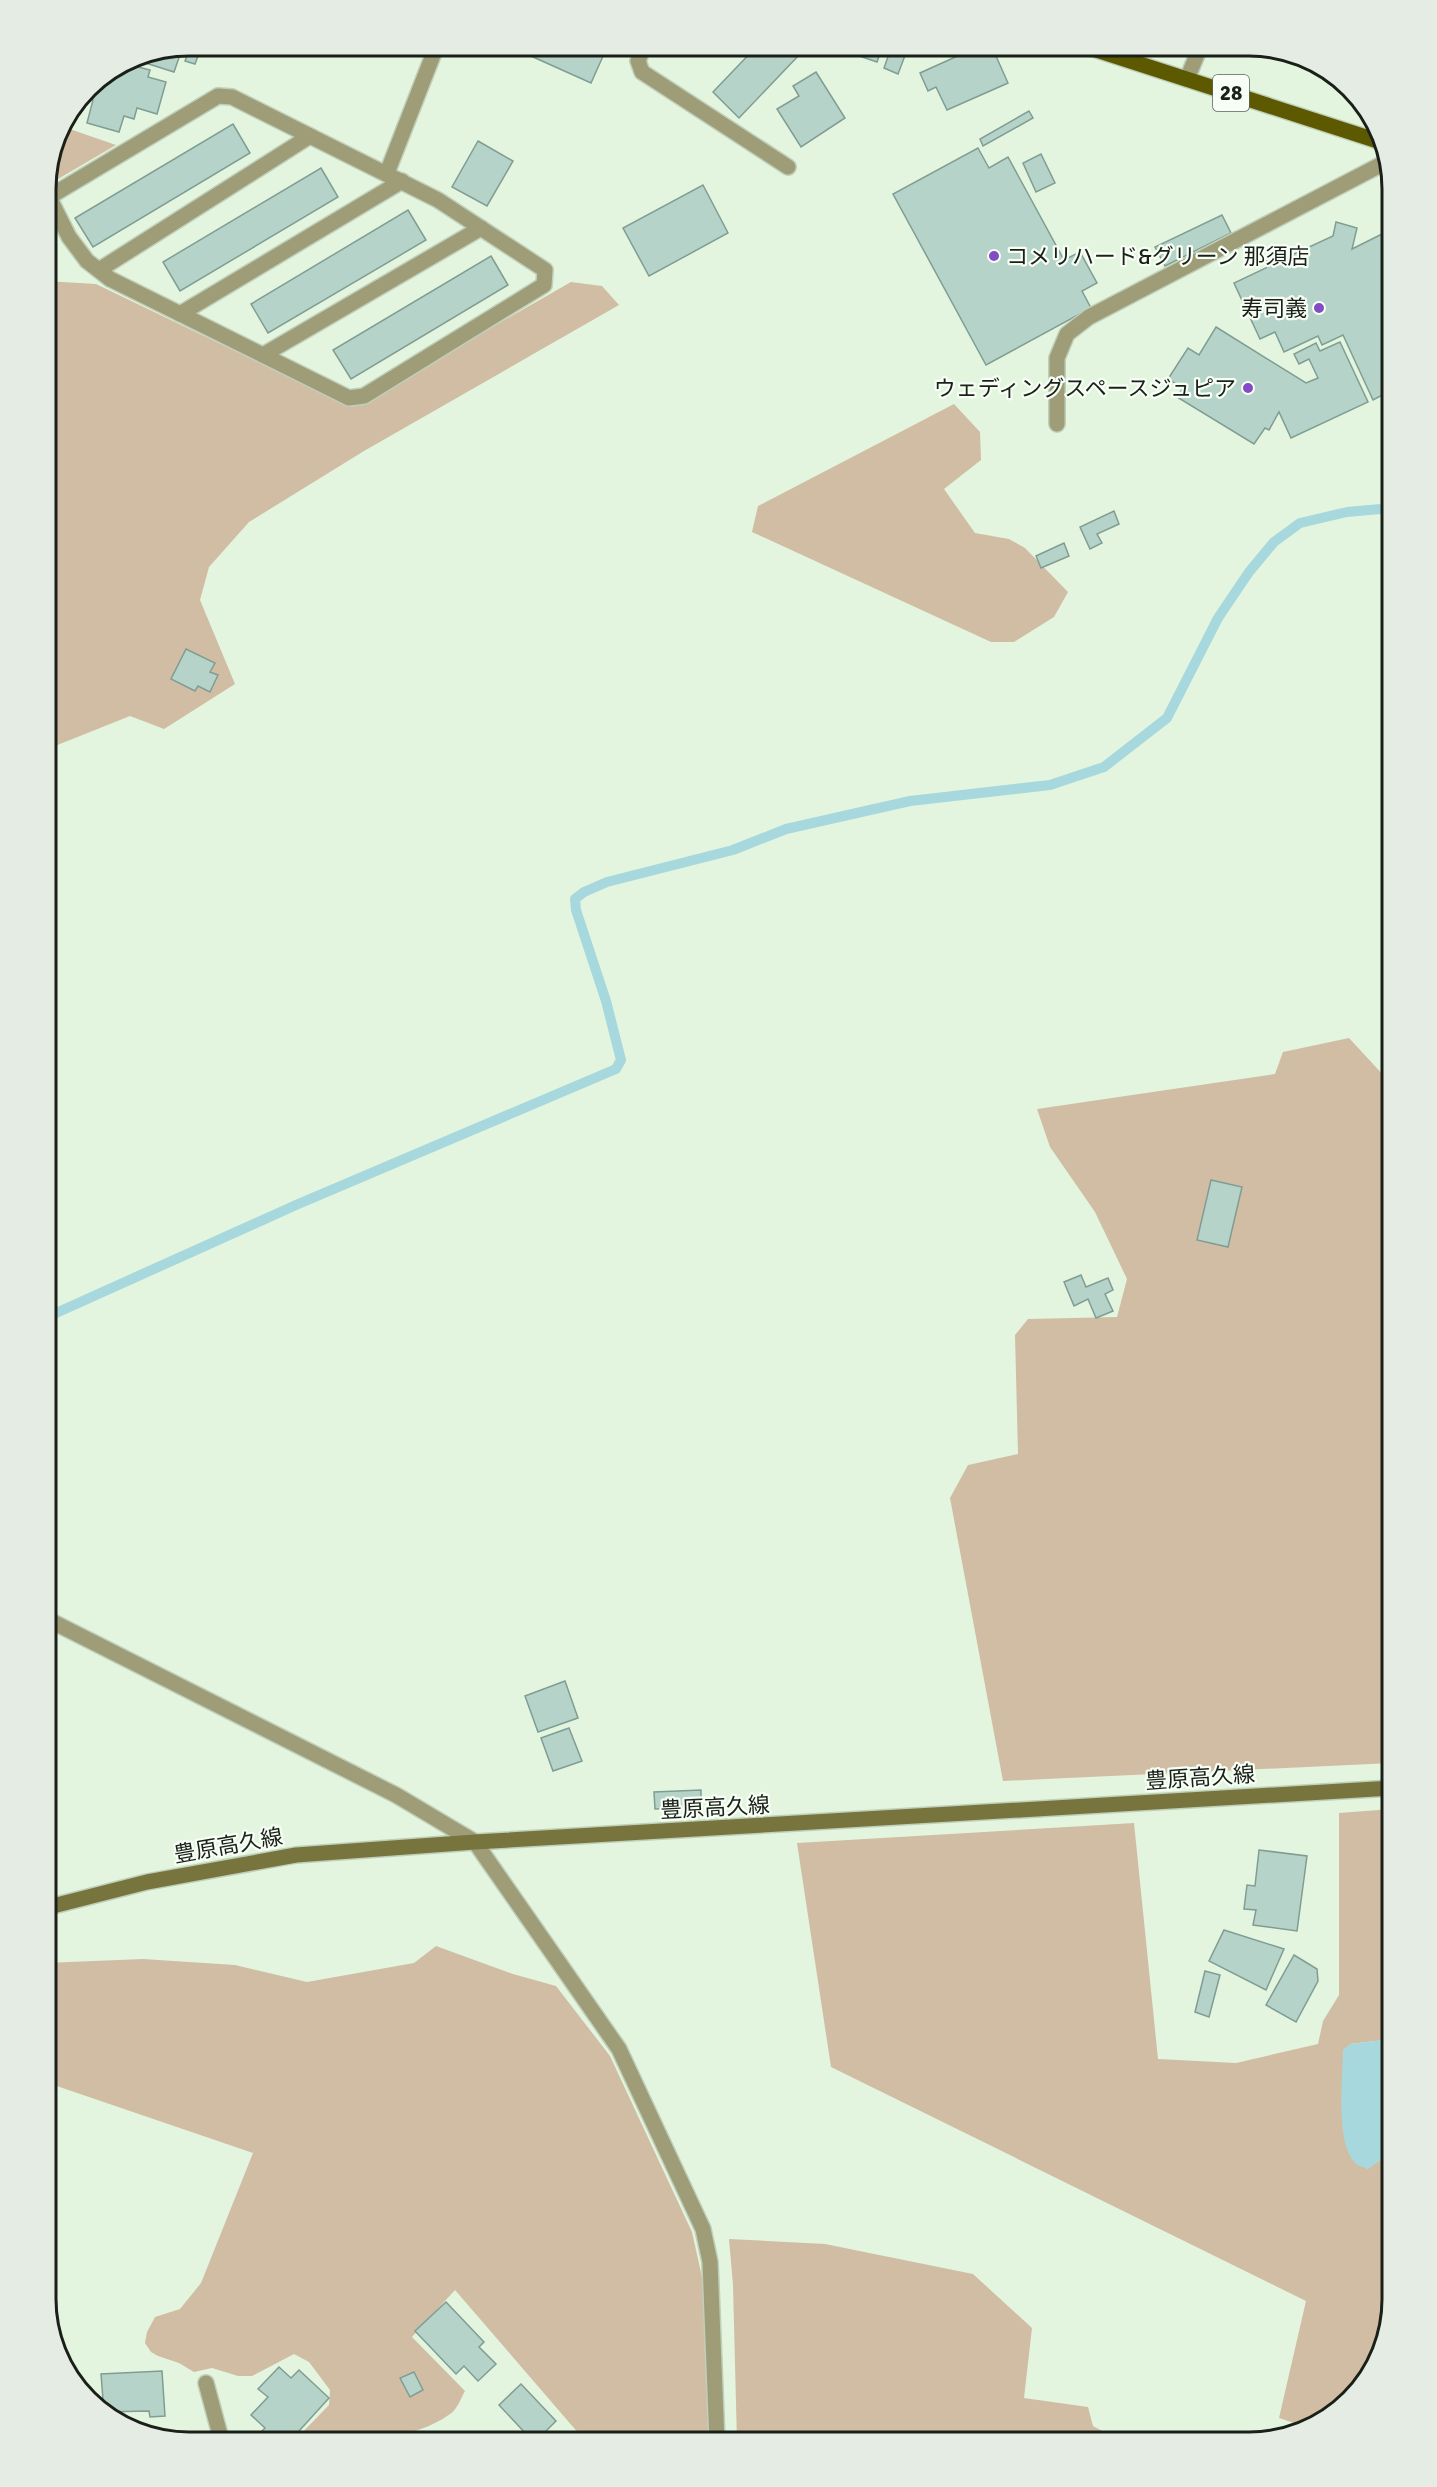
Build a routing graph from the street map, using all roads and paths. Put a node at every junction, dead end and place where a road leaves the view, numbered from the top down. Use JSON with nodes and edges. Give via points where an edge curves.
{"nodes":[{"id":1,"x":433,"y":56,"type":"edge"},
{"id":2,"x":640,"y":56,"type":"edge"},
{"id":3,"x":1115,"y":56,"type":"edge"},
{"id":4,"x":1197,"y":56,"type":"edge"},
{"id":5,"x":1187,"y":79,"type":"junction"},
{"id":6,"x":310,"y":136,"type":"junction"},
{"id":7,"x":1372,"y":139,"type":"edge"},
{"id":8,"x":1379,"y":166,"type":"edge"},
{"id":9,"x":788,"y":167,"type":"dead end"},
{"id":10,"x":387,"y":173,"type":"junction"},
{"id":11,"x":402,"y":181,"type":"junction"},
{"id":12,"x":56,"y":188,"type":"edge"},
{"id":13,"x":56,"y":211,"type":"edge"},
{"id":14,"x":481,"y":228,"type":"junction"},
{"id":15,"x":99,"y":270,"type":"junction"},
{"id":16,"x":180,"y":314,"type":"junction"},
{"id":17,"x":263,"y":355,"type":"junction"},
{"id":18,"x":1057,"y":424,"type":"dead end"},
{"id":19,"x":56,"y":1624,"type":"edge"},
{"id":20,"x":1382,"y":1789,"type":"edge"},
{"id":21,"x":475,"y":1842,"type":"junction"},
{"id":22,"x":56,"y":1905,"type":"edge"},
{"id":23,"x":206,"y":2383,"type":"dead end"},
{"id":24,"x":219,"y":2431,"type":"edge"},
{"id":25,"x":717,"y":2432,"type":"edge"}],
"edges":[{"from":1,"to":10,"type":"street"},
{"from":2,"to":9,"type":"street","via":[[642,72]]},
{"from":3,"to":5,"type":"main road","number":"28"},
{"from":4,"to":5,"type":"street"},
{"from":5,"to":7,"type":"main road","number":"28"},
{"from":6,"to":10,"type":"street"},
{"from":6,"to":12,"type":"street","via":[[232,97],[218,96]]},
{"from":6,"to":15,"type":"street"},
{"from":8,"to":18,"type":"street","via":[[1089,317],[1066,334],[1057,358]]},
{"from":10,"to":11,"type":"street"},
{"from":11,"to":14,"type":"street"},
{"from":11,"to":16,"type":"street"},
{"from":13,"to":15,"type":"street","via":[[69,237]]},
{"from":14,"to":17,"type":"street"},
{"from":14,"to":17,"type":"street","via":[[545,270],[544,285],[364,396],[349,398]]},
{"from":15,"to":16,"type":"street"},
{"from":16,"to":17,"type":"street"},
{"from":19,"to":21,"type":"street","via":[[396,1795]]},
{"from":20,"to":21,"type":"main road","name":"豊原高久線"},
{"from":21,"to":22,"type":"main road","name":"豊原高久線","via":[[296,1855],[147,1882]]},
{"from":21,"to":25,"type":"street","via":[[619,2049],[703,2229],[710,2262]]},
{"from":23,"to":24,"type":"street"}]}
